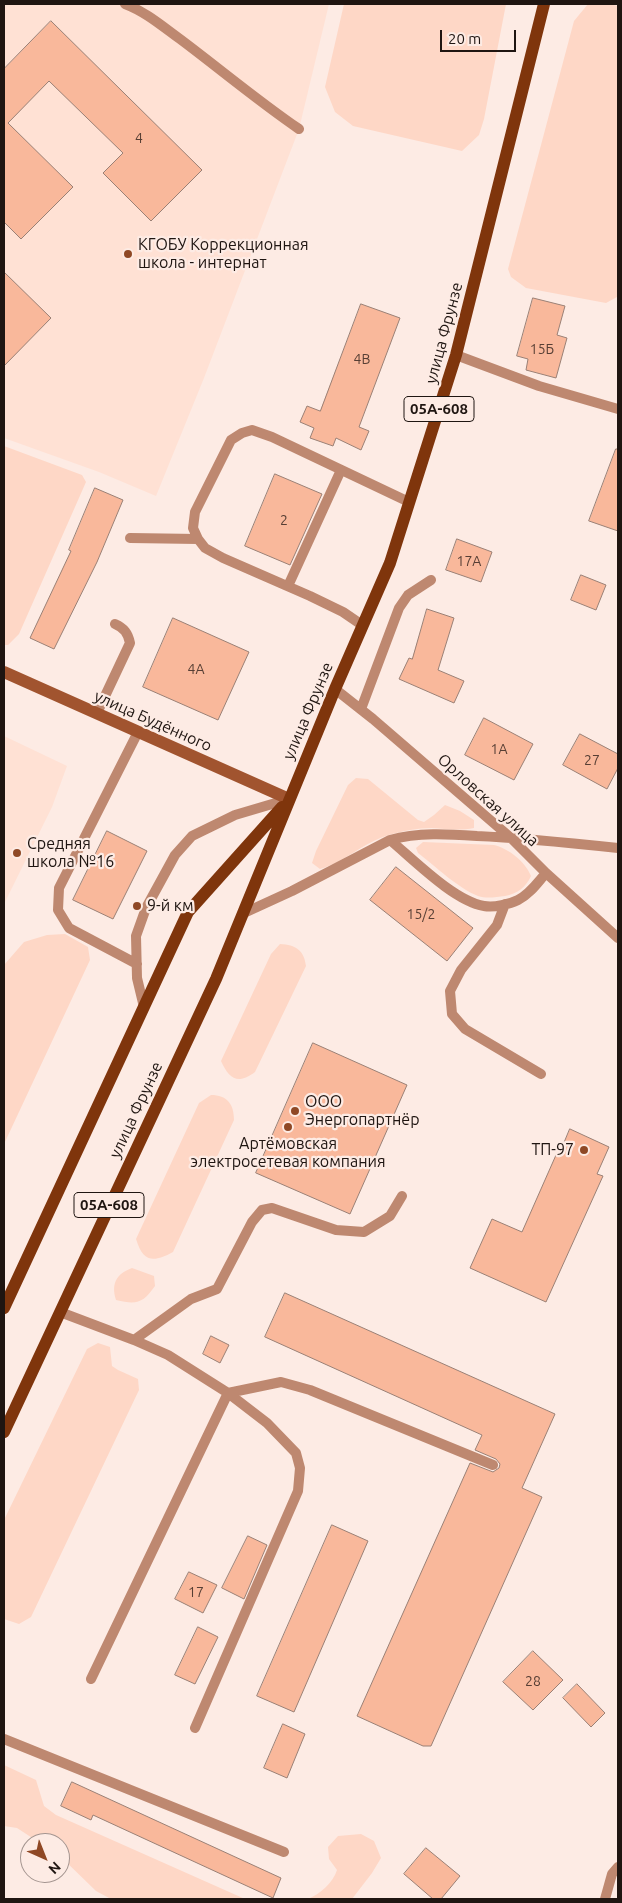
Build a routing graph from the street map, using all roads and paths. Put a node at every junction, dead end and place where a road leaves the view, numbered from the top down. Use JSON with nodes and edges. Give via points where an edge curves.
{"nodes":[{"id":1,"x":125,"y":4,"type":"edge"},
{"id":2,"x":544,"y":4,"type":"edge"},
{"id":3,"x":299,"y":129,"type":"dead end"},
{"id":4,"x":456,"y":355,"type":"junction"},
{"id":5,"x":618,"y":409,"type":"edge"},
{"id":6,"x":341,"y":470,"type":"junction"},
{"id":7,"x":409,"y":502,"type":"junction"},
{"id":8,"x":130,"y":538,"type":"dead end"},
{"id":9,"x":198,"y":539,"type":"junction"},
{"id":10,"x":430,"y":580,"type":"dead end"},
{"id":11,"x":288,"y":586,"type":"junction"},
{"id":12,"x":116,"y":624,"type":"dead end"},
{"id":13,"x":362,"y":625,"type":"junction"},
{"id":14,"x":4,"y":672,"type":"edge"},
{"id":15,"x":335,"y":689,"type":"junction"},
{"id":16,"x":361,"y":709,"type":"junction"},
{"id":17,"x":97,"y":714,"type":"junction"},
{"id":18,"x":138,"y":732,"type":"junction"},
{"id":19,"x":289,"y":799,"type":"junction"},
{"id":20,"x":511,"y":838,"type":"junction"},
{"id":21,"x":390,"y":840,"type":"junction"},
{"id":22,"x":618,"y":848,"type":"edge"},
{"id":23,"x":546,"y":873,"type":"junction"},
{"id":24,"x":505,"y":904,"type":"junction"},
{"id":25,"x":244,"y":913,"type":"junction"},
{"id":26,"x":618,"y":938,"type":"edge"},
{"id":27,"x":137,"y":964,"type":"junction"},
{"id":28,"x":144,"y":1007,"type":"junction"},
{"id":29,"x":541,"y":1074,"type":"dead end"},
{"id":30,"x":402,"y":1196,"type":"dead end"},
{"id":31,"x":4,"y":1308,"type":"edge"},
{"id":32,"x":60,"y":1312,"type":"junction"},
{"id":33,"x":134,"y":1340,"type":"junction"},
{"id":34,"x":228,"y":1393,"type":"junction"},
{"id":35,"x":4,"y":1432,"type":"edge"},
{"id":36,"x":493,"y":1465,"type":"dead end"},
{"id":37,"x":91,"y":1679,"type":"dead end"},
{"id":38,"x":195,"y":1728,"type":"dead end"},
{"id":39,"x":4,"y":1739,"type":"edge"},
{"id":40,"x":284,"y":1852,"type":"dead end"},
{"id":41,"x":618,"y":1867,"type":"edge"},
{"id":42,"x":606,"y":1899,"type":"edge"}],
"edges":[{"from":1,"to":3,"type":"lane","via":[[138,9]]},
{"from":2,"to":4,"type":"main road","name":"улица Фрунзе","number":"05А-608"},
{"from":4,"to":5,"type":"lane","via":[[538,386]]},
{"from":4,"to":7,"type":"main road","name":"улица Фрунзе","number":"05А-608"},
{"from":6,"to":7,"type":"lane"},
{"from":6,"to":9,"type":"lane","via":[[272,437],[252,430],[242,433],[231,440],[194,512],[193,528]]},
{"from":6,"to":11,"type":"lane"},
{"from":7,"to":13,"type":"main road","name":"улица Фрунзе","number":"05А-608","via":[[390,563]]},
{"from":8,"to":9,"type":"lane"},
{"from":9,"to":11,"type":"lane","via":[[205,548],[223,558]]},
{"from":10,"to":16,"type":"lane","via":[[408,595],[399,608]]},
{"from":11,"to":13,"type":"lane","via":[[343,612]]},
{"from":12,"to":17,"type":"lane","via":[[128,635],[130,643]]},
{"from":13,"to":15,"type":"main road","name":"улица Фрунзе","number":"05А-608"},
{"from":14,"to":17,"type":"main road","name":"улица Будённого"},
{"from":15,"to":16,"type":"lane","name":"Орловская улица"},
{"from":15,"to":19,"type":"main road","name":"улица Фрунзе","number":"05А-608"},
{"from":16,"to":20,"type":"lane","name":"Орловская улица"},
{"from":17,"to":18,"type":"main road","name":"улица Будённого"},
{"from":18,"to":19,"type":"main road","name":"улица Будённого"},
{"from":18,"to":27,"type":"lane","via":[[59,888],[58,910],[69,928]]},
{"from":19,"to":25,"type":"main road","name":"улица Фрунзе","number":"05А-608"},
{"from":19,"to":27,"type":"lane","via":[[235,815],[192,836],[175,855],[146,908],[136,936]]},
{"from":19,"to":28,"type":"main road","name":"улица Фрунзе","number":"05А-608","via":[[188,912]]},
{"from":20,"to":21,"type":"lane","via":[[448,834],[406,835]]},
{"from":20,"to":22,"type":"lane"},
{"from":20,"to":23,"type":"lane","name":"Орловская улица"},
{"from":21,"to":24,"type":"lane","via":[[456,894],[486,907]]},
{"from":21,"to":25,"type":"lane"},
{"from":23,"to":24,"type":"lane","via":[[518,900]]},
{"from":23,"to":26,"type":"lane","name":"Орловская улица"},
{"from":24,"to":29,"type":"lane","via":[[497,925],[461,970],[450,991],[452,1014],[465,1029]]},
{"from":25,"to":32,"type":"main road","name":"улица Фрунзе","number":"05А-608"},
{"from":27,"to":28,"type":"lane"},
{"from":28,"to":31,"type":"main road","name":"улица Фрунзе","number":"05А-608"},
{"from":30,"to":33,"type":"lane","via":[[390,1216],[364,1232],[336,1230],[272,1208],[262,1210],[252,1222],[217,1289],[191,1299]]},
{"from":32,"to":33,"type":"lane"},
{"from":32,"to":35,"type":"main road","name":"улица Фрунзе","number":"05А-608"},
{"from":33,"to":34,"type":"lane","via":[[168,1355]]},
{"from":34,"to":36,"type":"lane","via":[[281,1382],[310,1390]]},
{"from":34,"to":37,"type":"lane"},
{"from":34,"to":38,"type":"lane","via":[[267,1423],[296,1453],[300,1468],[298,1491]]},
{"from":39,"to":40,"type":"lane"},
{"from":41,"to":42,"type":"lane","via":[[612,1874]]}]}
